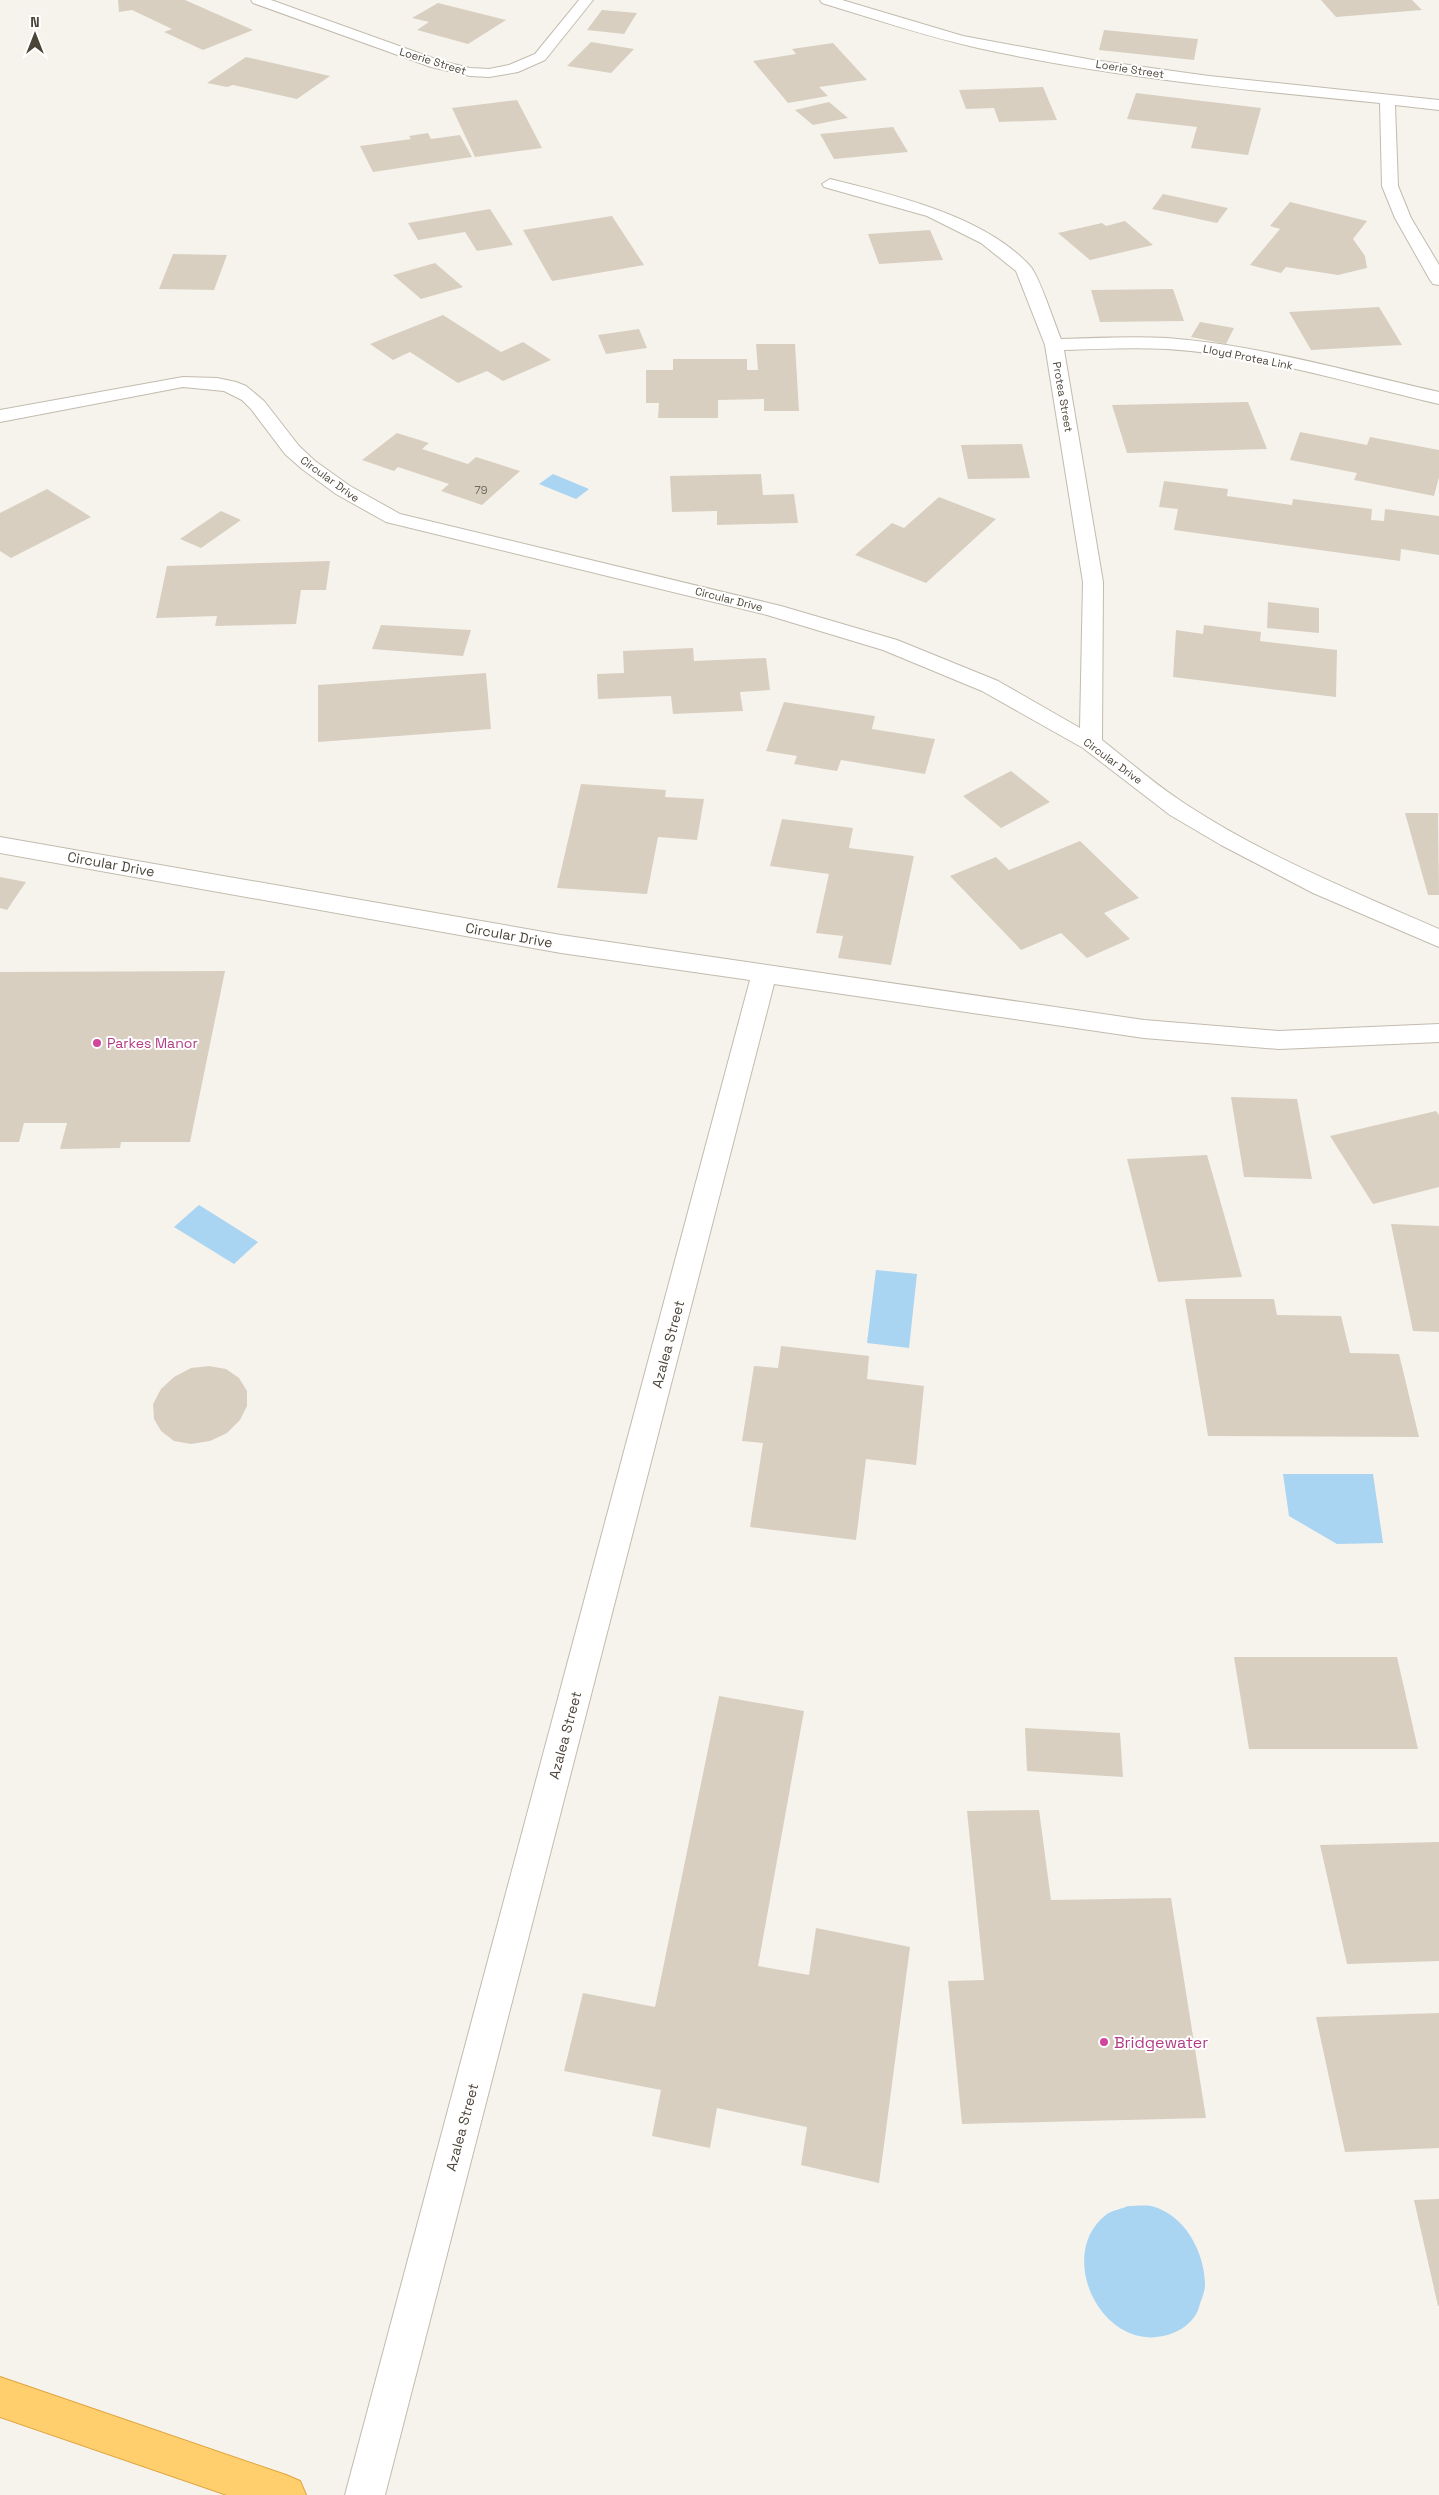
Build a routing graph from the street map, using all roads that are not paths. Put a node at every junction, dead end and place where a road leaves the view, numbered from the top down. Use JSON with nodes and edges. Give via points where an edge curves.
{"nodes":[{"id":1,"x":258,"y":0,"type":"edge"},
{"id":2,"x":586,"y":0,"type":"edge"},
{"id":3,"x":827,"y":0,"type":"edge"},
{"id":4,"x":1387,"y":100,"type":"junction"},
{"id":5,"x":1439,"y":105,"type":"edge"},
{"id":6,"x":830,"y":184,"type":"dead end"},
{"id":7,"x":1439,"y":280,"type":"edge"},
{"id":8,"x":1054,"y":345,"type":"junction"},
{"id":9,"x":1439,"y":398,"type":"edge"},
{"id":10,"x":0,"y":416,"type":"edge"},
{"id":11,"x":1091,"y":743,"type":"junction"},
{"id":12,"x":0,"y":845,"type":"edge"},
{"id":13,"x":1439,"y":939,"type":"edge"},
{"id":14,"x":764,"y":975,"type":"junction"},
{"id":15,"x":1439,"y":1033,"type":"edge"},
{"id":16,"x":0,"y":2397,"type":"edge"},
{"id":17,"x":286,"y":2495,"type":"edge"},
{"id":18,"x":365,"y":2495,"type":"edge"}],
"edges":[{"from":1,"to":2,"type":"street","name":"Loerie Street","via":[[436,64],[489,73],[513,69],[540,57]]},
{"from":3,"to":4,"type":"street","name":"Loerie Street","via":[[979,44],[1166,74]]},
{"from":4,"to":5,"type":"street","name":"Loerie Street"},
{"from":4,"to":7,"type":"street","via":[[1390,186],[1403,218]]},
{"from":6,"to":8,"type":"street","name":"Protea Street","via":[[933,213],[988,239],[1024,269]]},
{"from":8,"to":9,"type":"street","name":"Lloyd Protea Link","via":[[1154,342],[1183,345],[1235,353]]},
{"from":8,"to":11,"type":"street","name":"Protea Street","via":[[1093,582]]},
{"from":10,"to":11,"type":"street","name":"Circular Drive","via":[[184,382],[234,386],[255,401],[296,454],[352,498],[393,518],[764,608],[890,646],[990,686]]},
{"from":11,"to":13,"type":"street","name":"Circular Drive","via":[[1178,810],[1229,840],[1321,887]]},
{"from":12,"to":14,"type":"street","name":"Circular Drive","via":[[561,944]]},
{"from":14,"to":15,"type":"street","name":"Circular Drive","via":[[1144,1029],[1279,1040]]},
{"from":14,"to":18,"type":"street","name":"Azalea Street"},
{"from":16,"to":17,"type":"highway"}]}
